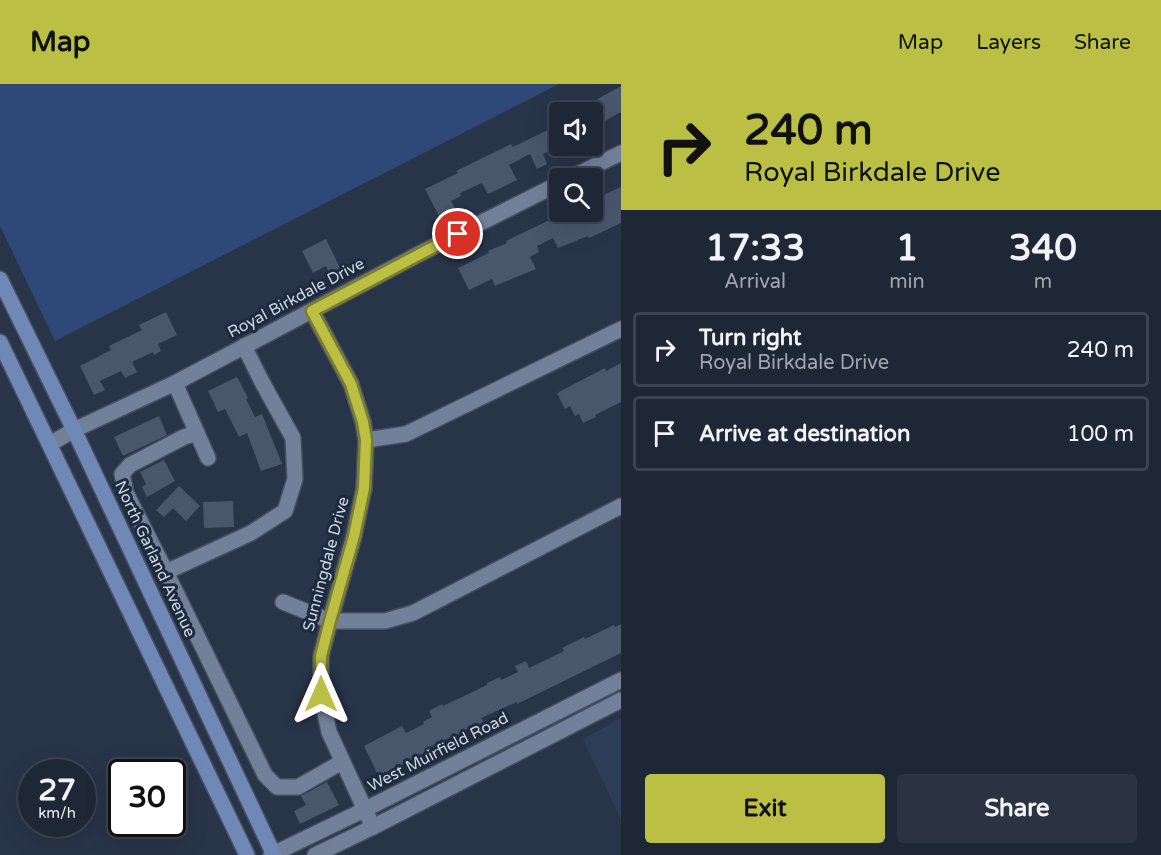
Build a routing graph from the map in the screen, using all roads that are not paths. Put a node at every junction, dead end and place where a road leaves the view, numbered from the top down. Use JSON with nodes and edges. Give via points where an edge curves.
{"nodes":[{"id":1,"x":621,"y":153,"type":"edge"},
{"id":2,"x":590,"y":168,"type":"edge"},
{"id":3,"x":549,"y":189,"type":"edge"},
{"id":4,"x":0,"y":279,"type":"edge"},
{"id":5,"x":312,"y":311,"type":"junction"},
{"id":6,"x":621,"y":329,"type":"edge"},
{"id":7,"x":0,"y":342,"type":"edge"},
{"id":8,"x":244,"y":346,"type":"junction"},
{"id":9,"x":175,"y":383,"type":"junction"},
{"id":10,"x":74,"y":430,"type":"junction"},
{"id":11,"x":197,"y":433,"type":"junction"},
{"id":12,"x":366,"y":440,"type":"junction"},
{"id":13,"x":50,"y":444,"type":"junction"},
{"id":14,"x":208,"y":458,"type":"dead end"},
{"id":15,"x":621,"y":506,"type":"edge"},
{"id":16,"x":166,"y":572,"type":"junction"},
{"id":17,"x":283,"y":602,"type":"dead end"},
{"id":18,"x":330,"y":621,"type":"junction"},
{"id":19,"x":621,"y":680,"type":"edge"},
{"id":20,"x":621,"y":700,"type":"edge"},
{"id":21,"x":342,"y":762,"type":"junction"},
{"id":22,"x":364,"y":810,"type":"junction"},
{"id":23,"x":373,"y":827,"type":"junction"},
{"id":24,"x":247,"y":855,"type":"edge"},
{"id":25,"x":273,"y":855,"type":"edge"},
{"id":26,"x":315,"y":855,"type":"edge"}],
"edges":[{"from":1,"to":2,"type":"street"},
{"from":3,"to":5,"type":"street","name":"Royal Birkdale Drive"},
{"from":4,"to":10,"type":"main road","name":"North Garland Avenue"},
{"from":5,"to":8,"type":"street","name":"Royal Birkdale Drive"},
{"from":5,"to":12,"type":"street","name":"Sunningdale Drive","via":[[351,384]]},
{"from":6,"to":12,"type":"street","via":[[406,434]]},
{"from":7,"to":13,"type":"main road"},
{"from":8,"to":9,"type":"street","name":"Royal Birkdale Drive"},
{"from":8,"to":16,"type":"street","via":[[293,438],[295,479],[285,512],[251,533]]},
{"from":9,"to":10,"type":"street","name":"Royal Birkdale Drive"},
{"from":9,"to":11,"type":"street"},
{"from":10,"to":13,"type":"street","name":"Royal Birkdale Drive"},
{"from":10,"to":25,"type":"main road","name":"North Garland Avenue"},
{"from":11,"to":14,"type":"street"},
{"from":11,"to":16,"type":"street","via":[[130,465],[122,474],[126,493]]},
{"from":12,"to":18,"type":"street","name":"Sunningdale Drive","via":[[364,488]]},
{"from":13,"to":24,"type":"main road"},
{"from":15,"to":18,"type":"street","via":[[413,613],[385,621]]},
{"from":16,"to":21,"type":"street","via":[[265,775],[277,787],[298,787]]},
{"from":17,"to":18,"type":"street"},
{"from":18,"to":21,"type":"street","name":"Sunningdale Drive","via":[[321,656],[321,694],[329,732]]},
{"from":19,"to":22,"type":"street","name":"West Muirfield Road"},
{"from":20,"to":23,"type":"street"},
{"from":21,"to":22,"type":"street","name":"Sunningdale Drive"},
{"from":22,"to":23,"type":"street","name":"Sunningdale Drive"},
{"from":22,"to":25,"type":"street","name":"West Muirfield Road"},
{"from":23,"to":26,"type":"street"}]}
